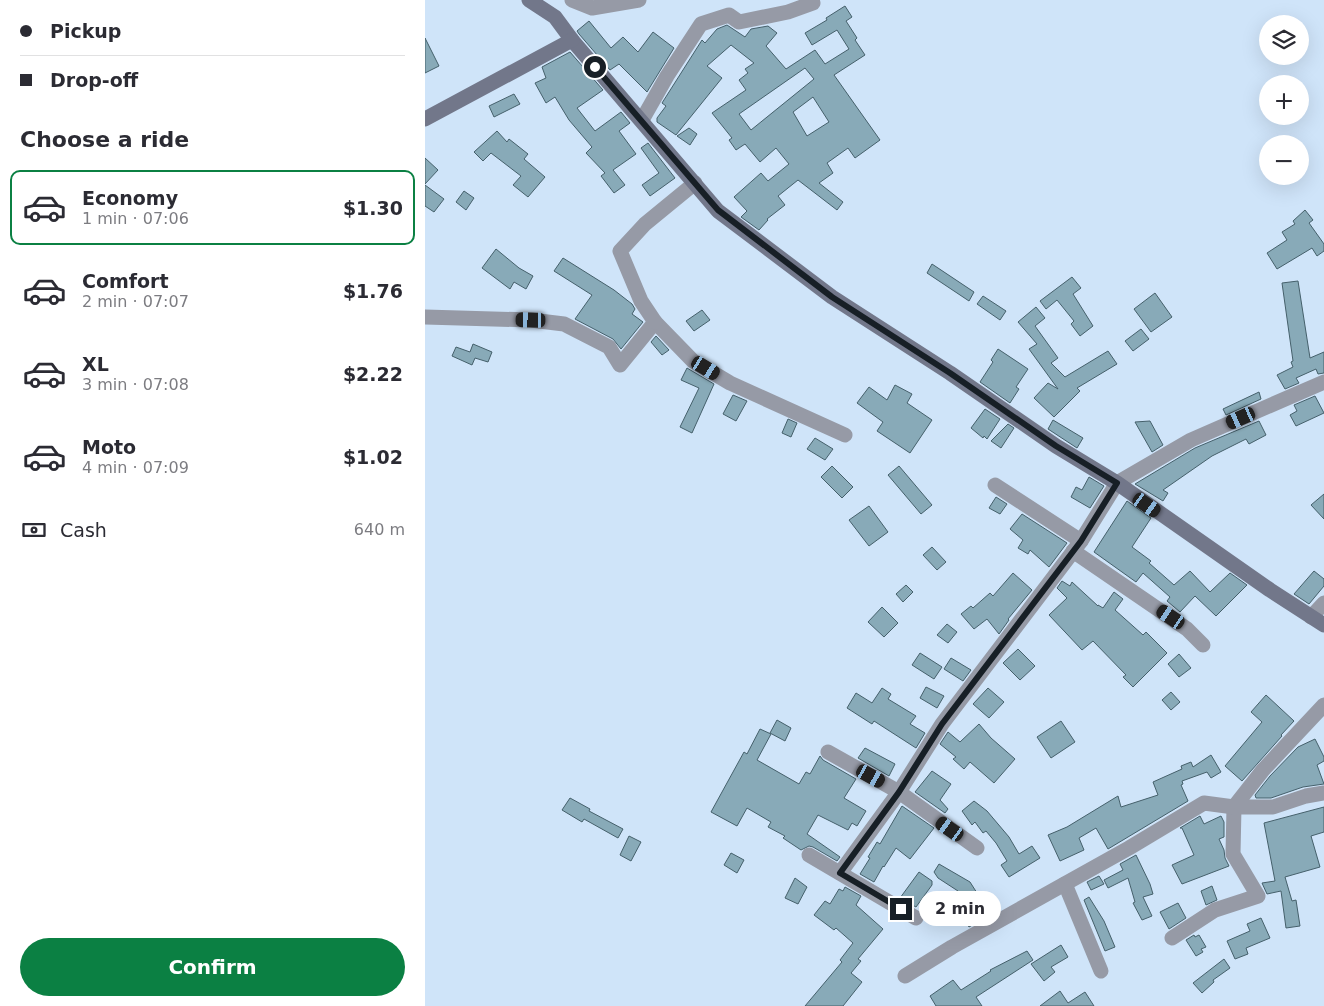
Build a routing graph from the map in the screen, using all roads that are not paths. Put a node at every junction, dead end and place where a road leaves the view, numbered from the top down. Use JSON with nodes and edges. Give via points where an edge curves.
{"nodes":[{"id":1,"x":529,"y":0,"type":"edge"},
{"id":2,"x":572,"y":0,"type":"edge"},
{"id":3,"x":639,"y":0,"type":"edge"},
{"id":4,"x":815,"y":1,"type":"edge"},
{"id":5,"x":549,"y":9,"type":"edge"},
{"id":6,"x":571,"y":40,"type":"junction"},
{"id":7,"x":425,"y":119,"type":"edge"},
{"id":8,"x":642,"y":120,"type":"junction"},
{"id":9,"x":695,"y":183,"type":"junction"},
{"id":10,"x":425,"y":317,"type":"edge"},
{"id":11,"x":655,"y":322,"type":"junction"},
{"id":12,"x":1324,"y":382,"type":"edge"},
{"id":13,"x":845,"y":435,"type":"dead end"},
{"id":14,"x":1117,"y":483,"type":"junction"},
{"id":15,"x":995,"y":485,"type":"dead end"},
{"id":16,"x":1077,"y":546,"type":"junction"},
{"id":17,"x":1324,"y":604,"type":"edge"},
{"id":18,"x":1311,"y":617,"type":"junction"},
{"id":19,"x":1324,"y":625,"type":"edge"},
{"id":20,"x":1203,"y":645,"type":"dead end"},
{"id":21,"x":1324,"y":705,"type":"edge"},
{"id":22,"x":828,"y":752,"type":"dead end"},
{"id":23,"x":899,"y":792,"type":"junction"},
{"id":24,"x":1324,"y":793,"type":"edge"},
{"id":25,"x":1233,"y":807,"type":"junction"},
{"id":26,"x":977,"y":848,"type":"dead end"},
{"id":27,"x":809,"y":855,"type":"dead end"},
{"id":28,"x":840,"y":873,"type":"junction"},
{"id":29,"x":1065,"y":884,"type":"junction"},
{"id":30,"x":916,"y":918,"type":"dead end"},
{"id":31,"x":1172,"y":938,"type":"dead end"},
{"id":32,"x":1101,"y":971,"type":"dead end"},
{"id":33,"x":905,"y":976,"type":"dead end"}],
"edges":[{"from":1,"to":5,"type":"street"},
{"from":2,"to":3,"type":"street","via":[[592,8]]},
{"from":4,"to":8,"type":"street","via":[[788,12],[739,22],[729,15],[701,24]]},
{"from":5,"to":6,"type":"street"},
{"from":6,"to":7,"type":"street"},
{"from":6,"to":8,"type":"street"},
{"from":8,"to":9,"type":"street"},
{"from":9,"to":11,"type":"street","via":[[645,224],[620,251],[641,301]]},
{"from":9,"to":14,"type":"street","via":[[718,210],[832,297]]},
{"from":10,"to":11,"type":"street","via":[[564,324],[609,347],[620,365]]},
{"from":11,"to":13,"type":"street","via":[[693,361],[730,383]]},
{"from":12,"to":14,"type":"street","via":[[1191,440]]},
{"from":14,"to":16,"type":"street"},
{"from":14,"to":18,"type":"street"},
{"from":15,"to":16,"type":"street"},
{"from":16,"to":20,"type":"street","via":[[1187,628]]},
{"from":16,"to":23,"type":"street","via":[[942,724]]},
{"from":17,"to":18,"type":"street"},
{"from":18,"to":19,"type":"street"},
{"from":21,"to":25,"type":"street"},
{"from":22,"to":23,"type":"street"},
{"from":23,"to":26,"type":"street"},
{"from":23,"to":28,"type":"street"},
{"from":24,"to":25,"type":"street","via":[[1273,807]]},
{"from":25,"to":29,"type":"street","via":[[1204,803]]},
{"from":25,"to":31,"type":"street","via":[[1233,854],[1258,896],[1215,910]]},
{"from":27,"to":28,"type":"street"},
{"from":28,"to":30,"type":"street"},
{"from":29,"to":32,"type":"street"},
{"from":29,"to":33,"type":"street"}]}
